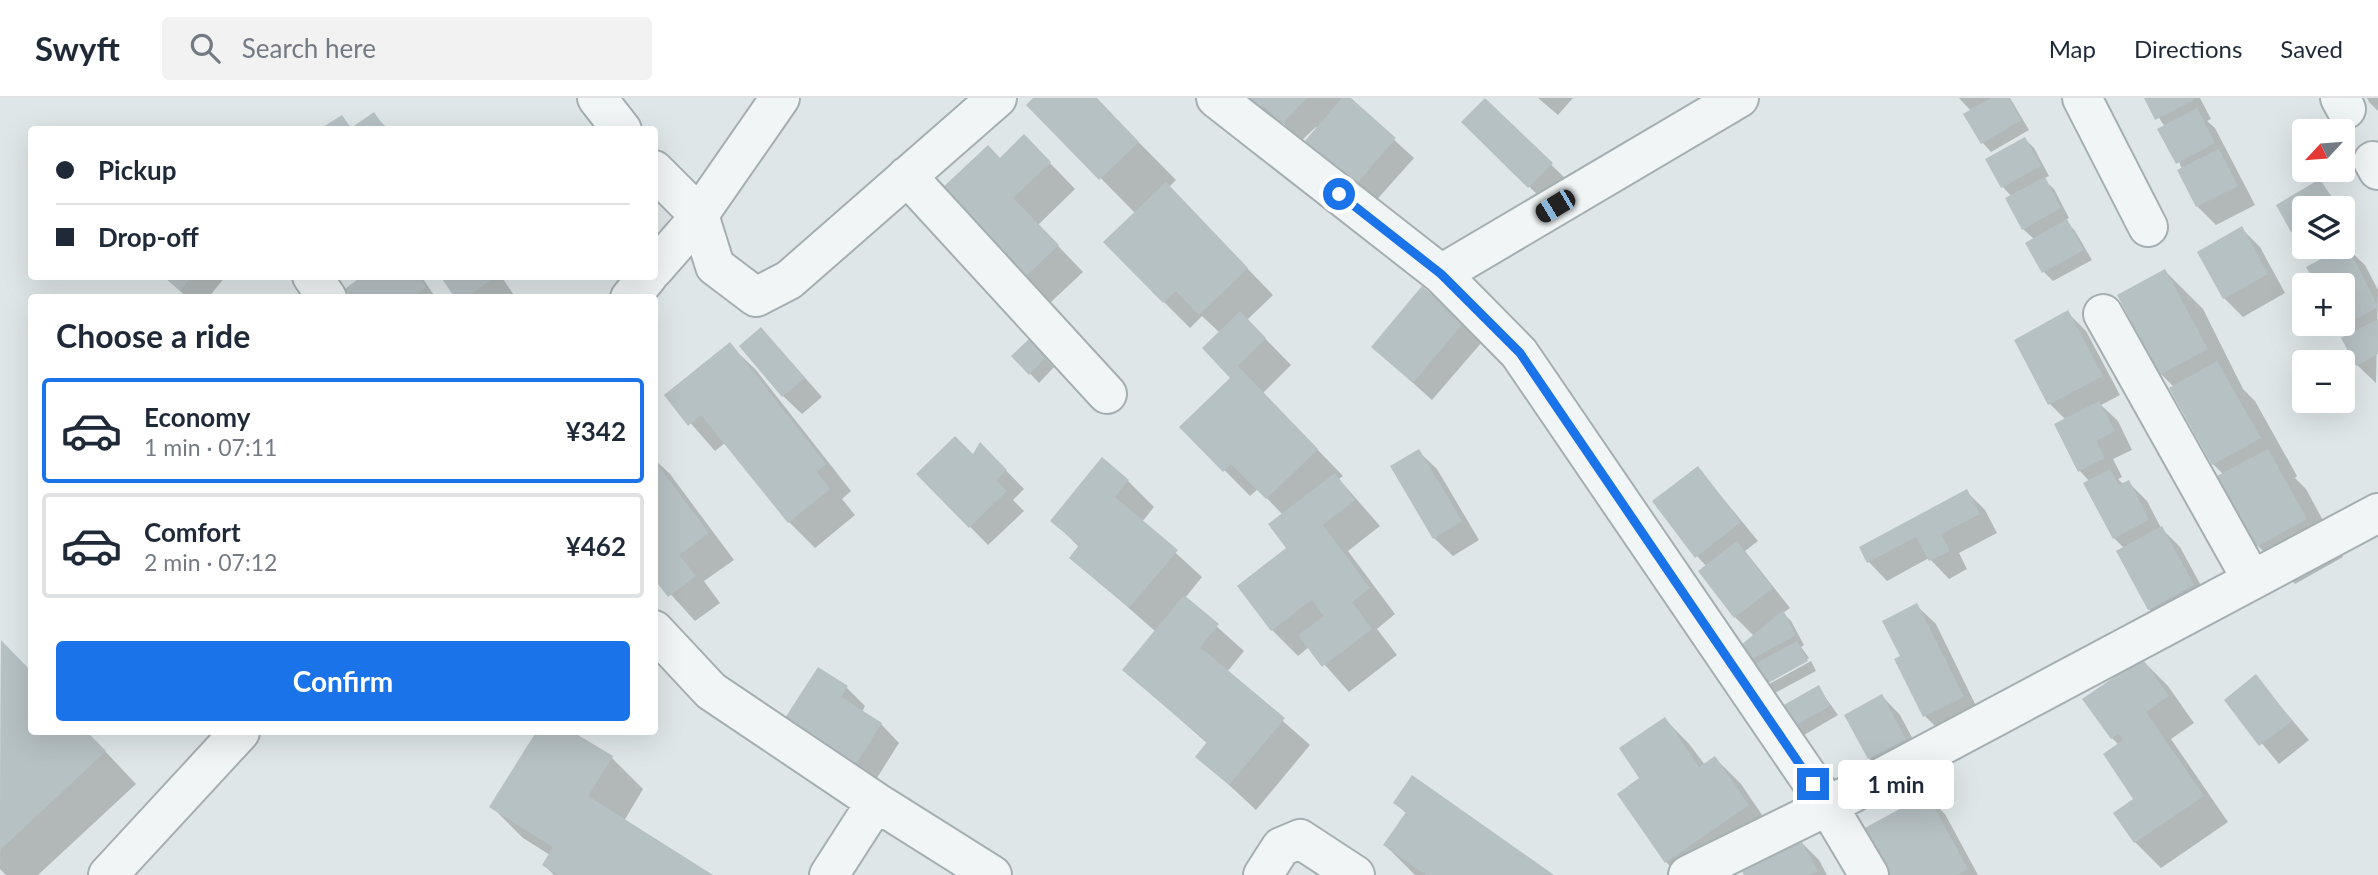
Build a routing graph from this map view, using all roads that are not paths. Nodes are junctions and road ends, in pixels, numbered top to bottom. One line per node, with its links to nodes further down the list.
1 (597, 98): 7 (street)
2 (780, 98): 10 (street)
3 (997, 98): 9 (street)
4 (1216, 98): 13 (street)
5 (1739, 98): 13 (street)
6 (2082, 98): 11 (street)
7 (619, 126)
8 (658, 174): 10 (street)
9 (907, 176): 10 (street); 17 (street)
10 (699, 215): 12 (street)
11 (2148, 227)
12 (658, 264)
13 (1441, 274): 23 (street)
14 (645, 280): 15 (street)
15 (633, 294)
16 (2103, 314): 19 (street)
17 (1107, 394)
18 (2378, 513): 19 (street)
19 (2252, 580): 23 (street)
20 (658, 634): 22 (street)
21 (237, 735): 24 (street)
22 (876, 802): 25 (street); 26 (street)
23 (1828, 806): 29 (street); 30 (street)
24 (108, 875)
25 (829, 875)
26 (992, 875)
27 (1263, 875): 28 (street)
28 (1355, 875)
29 (1688, 875)
30 (1869, 875)

